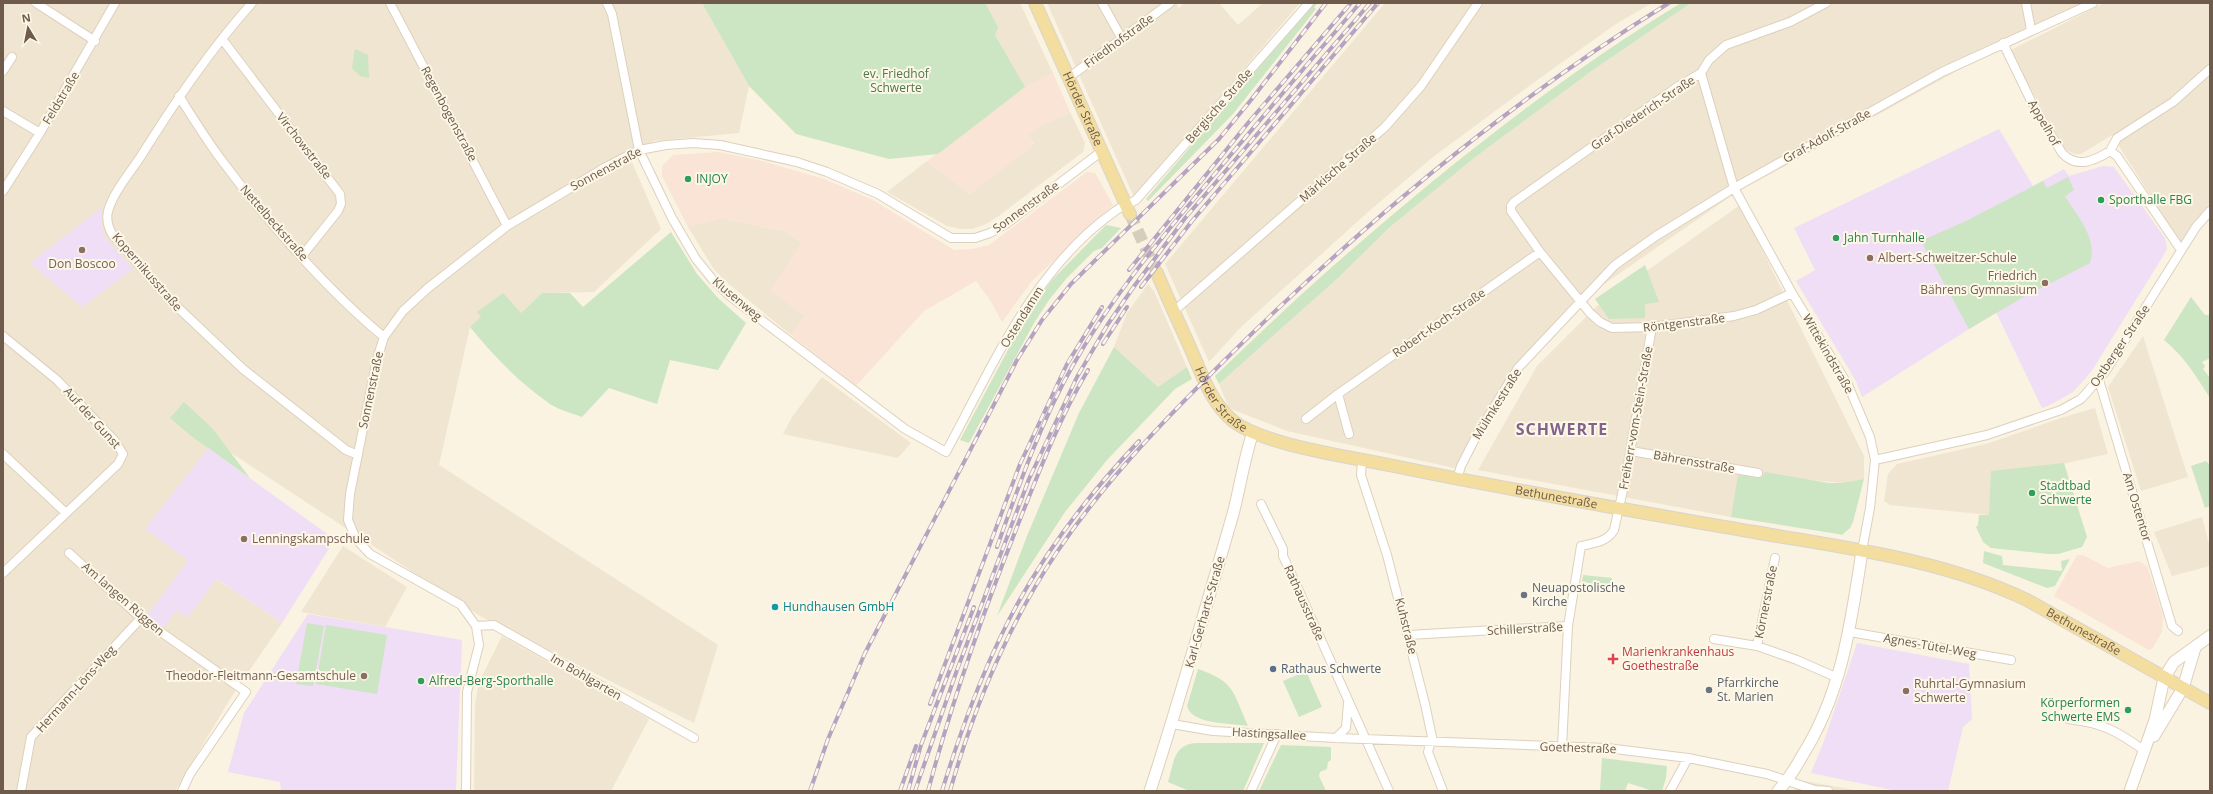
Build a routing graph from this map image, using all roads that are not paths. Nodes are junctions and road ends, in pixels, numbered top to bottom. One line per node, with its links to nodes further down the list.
1 (115, 3): 17 (street, Feldstraße)
2 (252, 3): 15 (street, Kopernikusstraße)
3 (390, 3): 35 (street, Regenbogenstraße)
4 (607, 3): 27 (street, Klusenweg)
5 (1036, 3): 23 (main road, Hörder Straße)
6 (1102, 3): 16 (street)
7 (1170, 3): 16 (street, Friedhofstraße)
8 (1309, 3): 33 (street, Bergische Straße)
9 (1478, 3): 42 (street, Märkische Straße)
10 (1826, 3): 22 (street, Graf-Diederich-Straße)
11 (2026, 3): 14 (street)
12 (2093, 3): 14 (street, Graf-Adolf-Straße)
13 (40, 4): 17 (street)
14 (2031, 30): 18 (street, Graf-Adolf-Straße)
15 (222, 39): 24 (street, Kopernikusstraße); 38 (street, Virchowstraße)
16 (1122, 39): 23 (street, Friedhofstraße)
17 (94, 41): 26 (street, Feldstraße)
18 (2003, 43): 29 (street, Appelhof); 31 (street, Graf-Adolf-Straße)
19 (12, 57): 21 (street)
20 (2210, 69): 29 (street, Appelhof)
21 (3, 71)
22 (1701, 73): 31 (street, Wittekindstraße); 37 (street, Graf-Diederich-Straße)
23 (1068, 78): 28 (main road, Hörder Straße)
24 (179, 96): 38 (street, Nettelbeckstraße); 54 (street, Kopernikusstraße)
25 (3, 111): 26 (street)
26 (40, 133): 30 (street, Feldstraße)
27 (639, 150): 28 (street, Sonnenstraße); 35 (street, Sonnenstraße); 52 (street, Klusenweg)
28 (1102, 151): 33 (main road, Hörder Straße)
29 (2110, 151): 36 (street)
30 (6, 181): 32 (street, Feldstraße)
31 (1734, 188): 40 (street, Wittekindstraße); 41 (street, Graf-Adolf-Straße)
32 (3, 191)
33 (1129, 210): 52 (street, Ostendamm)
34 (2210, 211): 36 (street, Ostberger Straße)
35 (507, 226): 45 (street, Sonnenstraße)
36 (2182, 250): 46 (street, Ostberger Straße)
37 (1540, 252): 41 (street, Röntgenstraße); 47 (street, Robert-Koch-Straße)
38 (302, 256): 45 (street, Nettelbeckstraße)
39 (1157, 273): 42 (main road, Hörder Straße)
40 (1792, 293): 43 (street, Röntgenstraße); 56 (street, Wittekindstraße)
41 (1582, 301): 43 (street, Röntgenstraße); 58 (street, Mülmkestraße)
42 (1174, 311): 49 (main road, Hörder Straße)
43 (1652, 327): 51 (street, Freiherr-vom-Stein-Straße)
44 (3, 336): 61 (street, Auf der Gunst)
45 (384, 337): 54 (street, Sonnenstraße)
46 (2098, 380): 56 (street, Ostberger Straße); 69 (street, Am Ostentor)
47 (1338, 394): 48 (street, Robert-Koch-Straße); 50 (street)
48 (1306, 419)
49 (1253, 432): 55 (main road, Bethunestraße); 83 (main road, Karl-Gerharts-Straße)
50 (1349, 434)
51 (1630, 451): 57 (street, Bährensstraße); 60 (street, Freiherr-vom-Stein-Straße)
52 (946, 452)
53 (3, 454): 61 (street)
54 (358, 455): 67 (street, Sonnenstraße)
55 (1362, 460): 58 (main road, Bethunestraße); 71 (street, Kuhstraße)
56 (1875, 460): 62 (street, Wittekindstraße)
57 (1758, 473)
58 (1457, 479): 60 (main road, Bethunestraße)
59 (1261, 504): 80 (street, Rathausstraße)
60 (1619, 508): 62 (main road, Bethunestraße); 68 (street, Freiherr-vom-Stein-Straße)
61 (66, 513): 65 (street, Auf der Gunst)
62 (1862, 551): 70 (main road, Wittekindstraße); 78 (main road, Bethunestraße)
63 (69, 553): 66 (street, Am langen Rüggen)
64 (1775, 558): 74 (street, Körnerstraße)
65 (3, 572)
66 (141, 618): 94 (street, Hermann-Löns-Weg); 95 (street, Am langen Rüggen)
67 (476, 626): 85 (street, Im Bohlgarten); 96 (street)
68 (1568, 626): 71 (street, Schillerstraße); 89 (street, Schillerstraße)
69 (2178, 631)
70 (1850, 632): 76 (street, Agnes-Tütel-Weg); 77 (main road, Wittekindstraße)
71 (1408, 635): 88 (street, Kuhstraße)
72 (2210, 636): 75 (main road)
73 (1714, 639): 74 (street, Körnerstraße)
74 (1757, 646): 77 (street, Körnerstraße)
75 (2195, 648): 78 (main road); 79 (main road)
76 (2011, 660)
77 (1838, 678): 92 (main road, Wittekindstraße)
78 (2164, 678): 79 (main road, Bethunestraße); 90 (main road)
79 (2183, 688): 81 (main road, Bethunestraße); 90 (main road)
80 (1348, 702): 86 (street, Rathausstraße); 87 (street, Rathausstraße)
81 (2210, 703)
82 (2068, 719): 90 (street)
83 (1172, 724): 84 (street, Hastingsallee); 97 (main road, Karl-Gerharts-Straße)
84 (1277, 734): 86 (street, Hastingsallee); 98 (street)
85 (694, 738)
86 (1336, 738): 87 (street, Hastingsallee)
87 (1366, 739): 88 (street, Goethestraße); 99 (street, Rathausstraße)
88 (1429, 742): 89 (street, Goethestraße); 100 (street, Kuhstraße)
89 (1562, 747): 91 (street, Goethestraße)
90 (2146, 751): 104 (main road)
91 (1688, 758): 92 (street, Goethestraße); 101 (street)
92 (1787, 782): 93 (street, Goethestraße); 102 (main road, Wittekindstraße)
93 (1815, 790): 103 (street, Goethestraße)
94 (21, 791)
95 (182, 791)
96 (466, 791)
97 (1150, 791)
98 (1251, 791)
99 (1389, 791)
100 (1443, 791)
101 (1670, 791)
102 (1778, 791)
103 (1828, 791)
104 (2130, 791)

